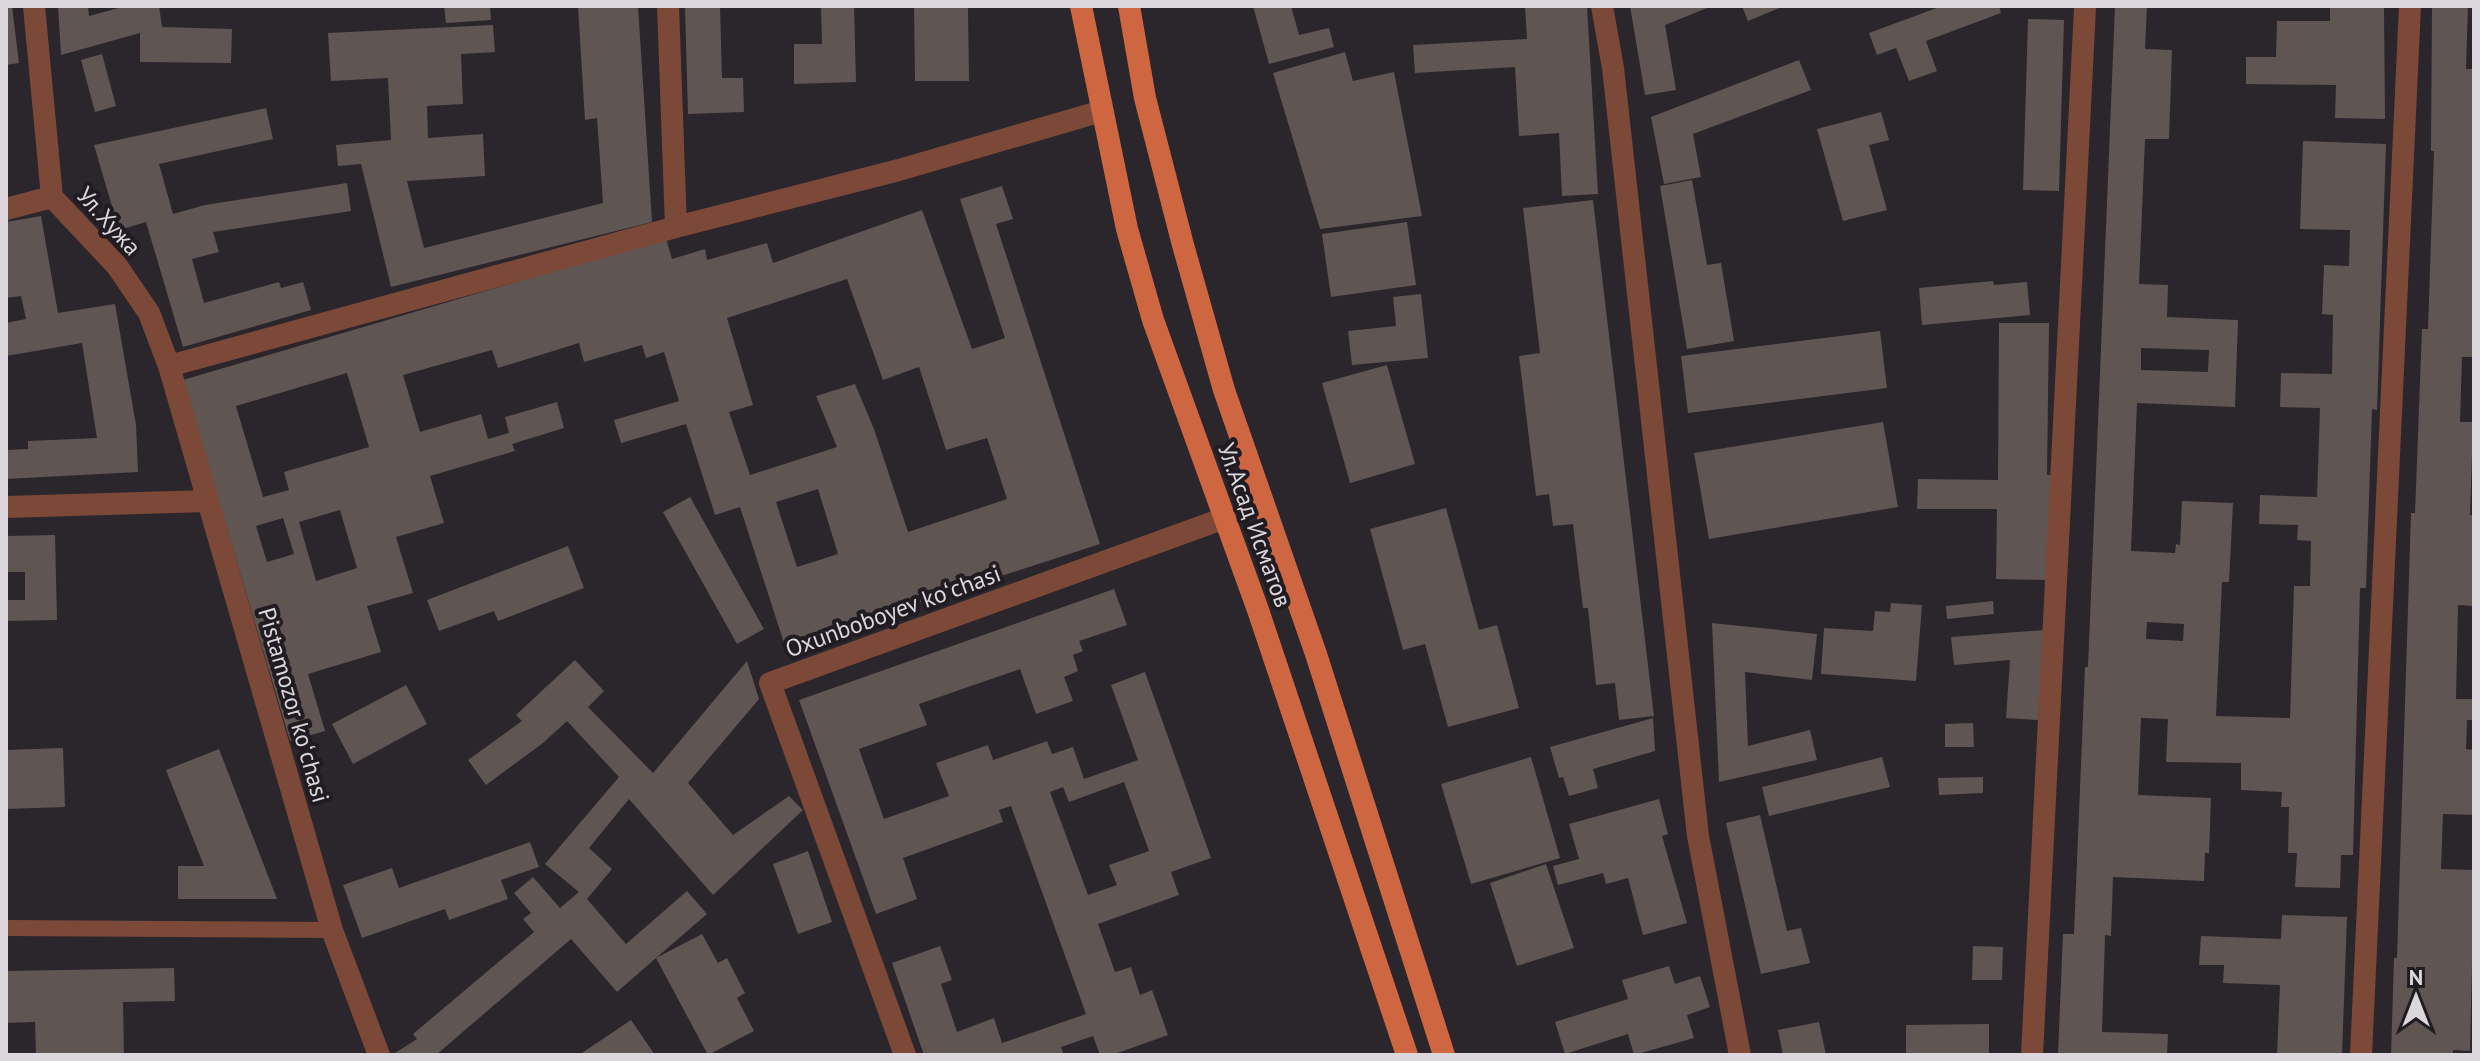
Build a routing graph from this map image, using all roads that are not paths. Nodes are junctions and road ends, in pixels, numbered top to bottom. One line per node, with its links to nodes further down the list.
1 (34, 6): 9 (street, Ул.Хужа)
2 (668, 6): 11 (street)
3 (1081, 6): 8 (main road, Ул.Асад Исматов)
4 (1129, 6): 21 (main road, Ул.Асад Исматов)
5 (1602, 6): 22 (street)
6 (2410, 6): 24 (street)
7 (2085, 8): 23 (street)
8 (1102, 111): 11 (street); 15 (main road, Ул.Асад Исматов)
9 (52, 197): 10 (street); 12 (street, Ул.Хужа)
10 (6, 209)
11 (676, 227): 12 (street)
12 (169, 366): 13 (street, Pistamozor koʻchasi)
13 (207, 501): 14 (street); 17 (street, Pistamozor koʻchasi)
14 (6, 507)
15 (1225, 518): 19 (street, Oxunboboyev koʻchasi); 20 (main road, Ул.Асад Исматов)
16 (6, 928): 17 (lane)
17 (332, 930): 18 (street, Pistamozor koʻchasi)
18 (379, 1055)
19 (905, 1055)
20 (1407, 1055)
21 (1444, 1055)
22 (1740, 1055)
23 (2032, 1055)
24 (2361, 1055)

